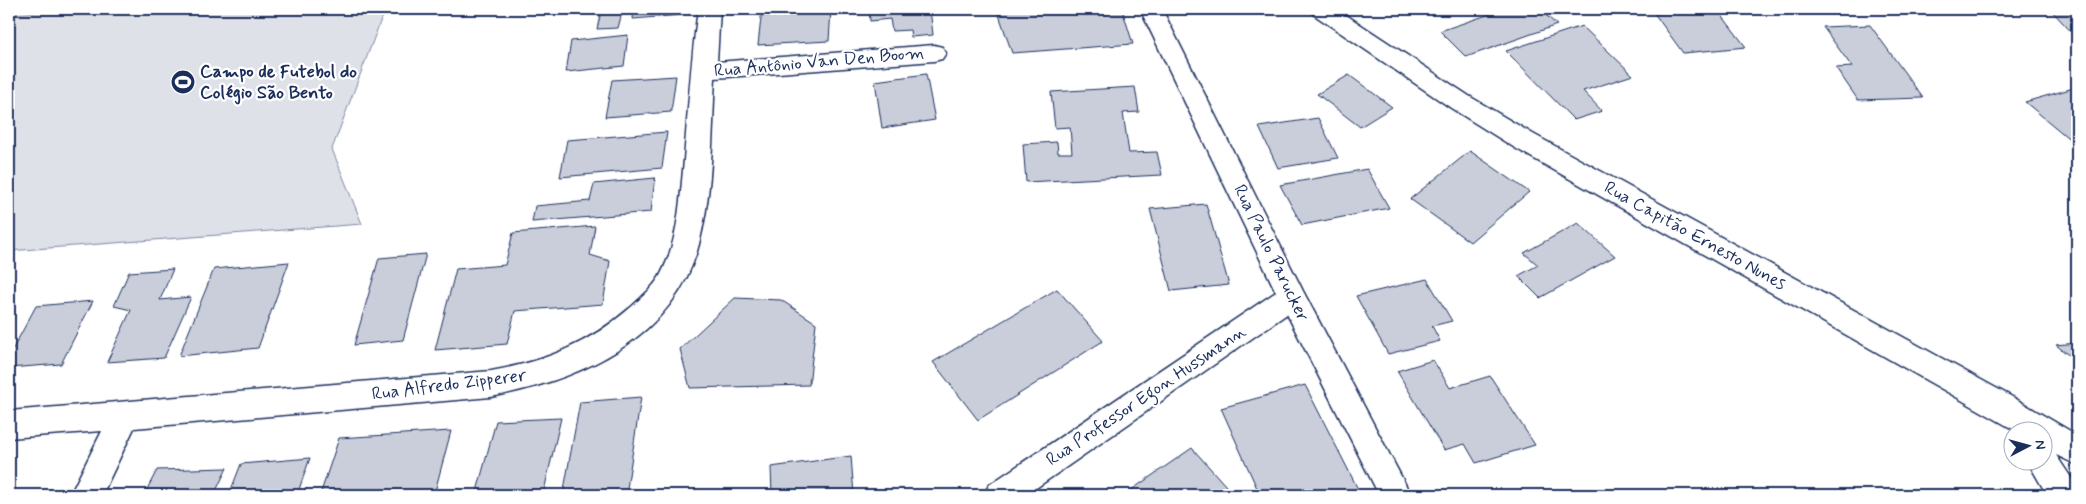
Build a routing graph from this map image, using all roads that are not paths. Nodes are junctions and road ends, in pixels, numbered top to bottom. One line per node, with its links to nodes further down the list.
1 (709, 9): 5 (street, Rua Alfredo Zipperer)
2 (1152, 9): 6 (street, Rua Paulo Parucker)
3 (1321, 9): 8 (street, Rua Capitão Ernesto Nunes)
4 (934, 53): 5 (street, Rua Antônio Van Den Boom)
5 (704, 71): 7 (street, Rua Alfredo Zipperer)
6 (1292, 296): 13 (street, Rua Professor Egon Hussmann); 14 (street, Rua Paulo Parucker)
7 (125, 415): 9 (street, Rua Alfredo Zipperer); 12 (street)
8 (2013, 420): 10 (street, Rua Capitão Ernesto Nunes)
9 (9, 425)
10 (2077, 451)
11 (2050, 472): 15 (street)
12 (86, 495)
13 (1000, 495)
14 (1395, 495)
15 (2065, 495)

